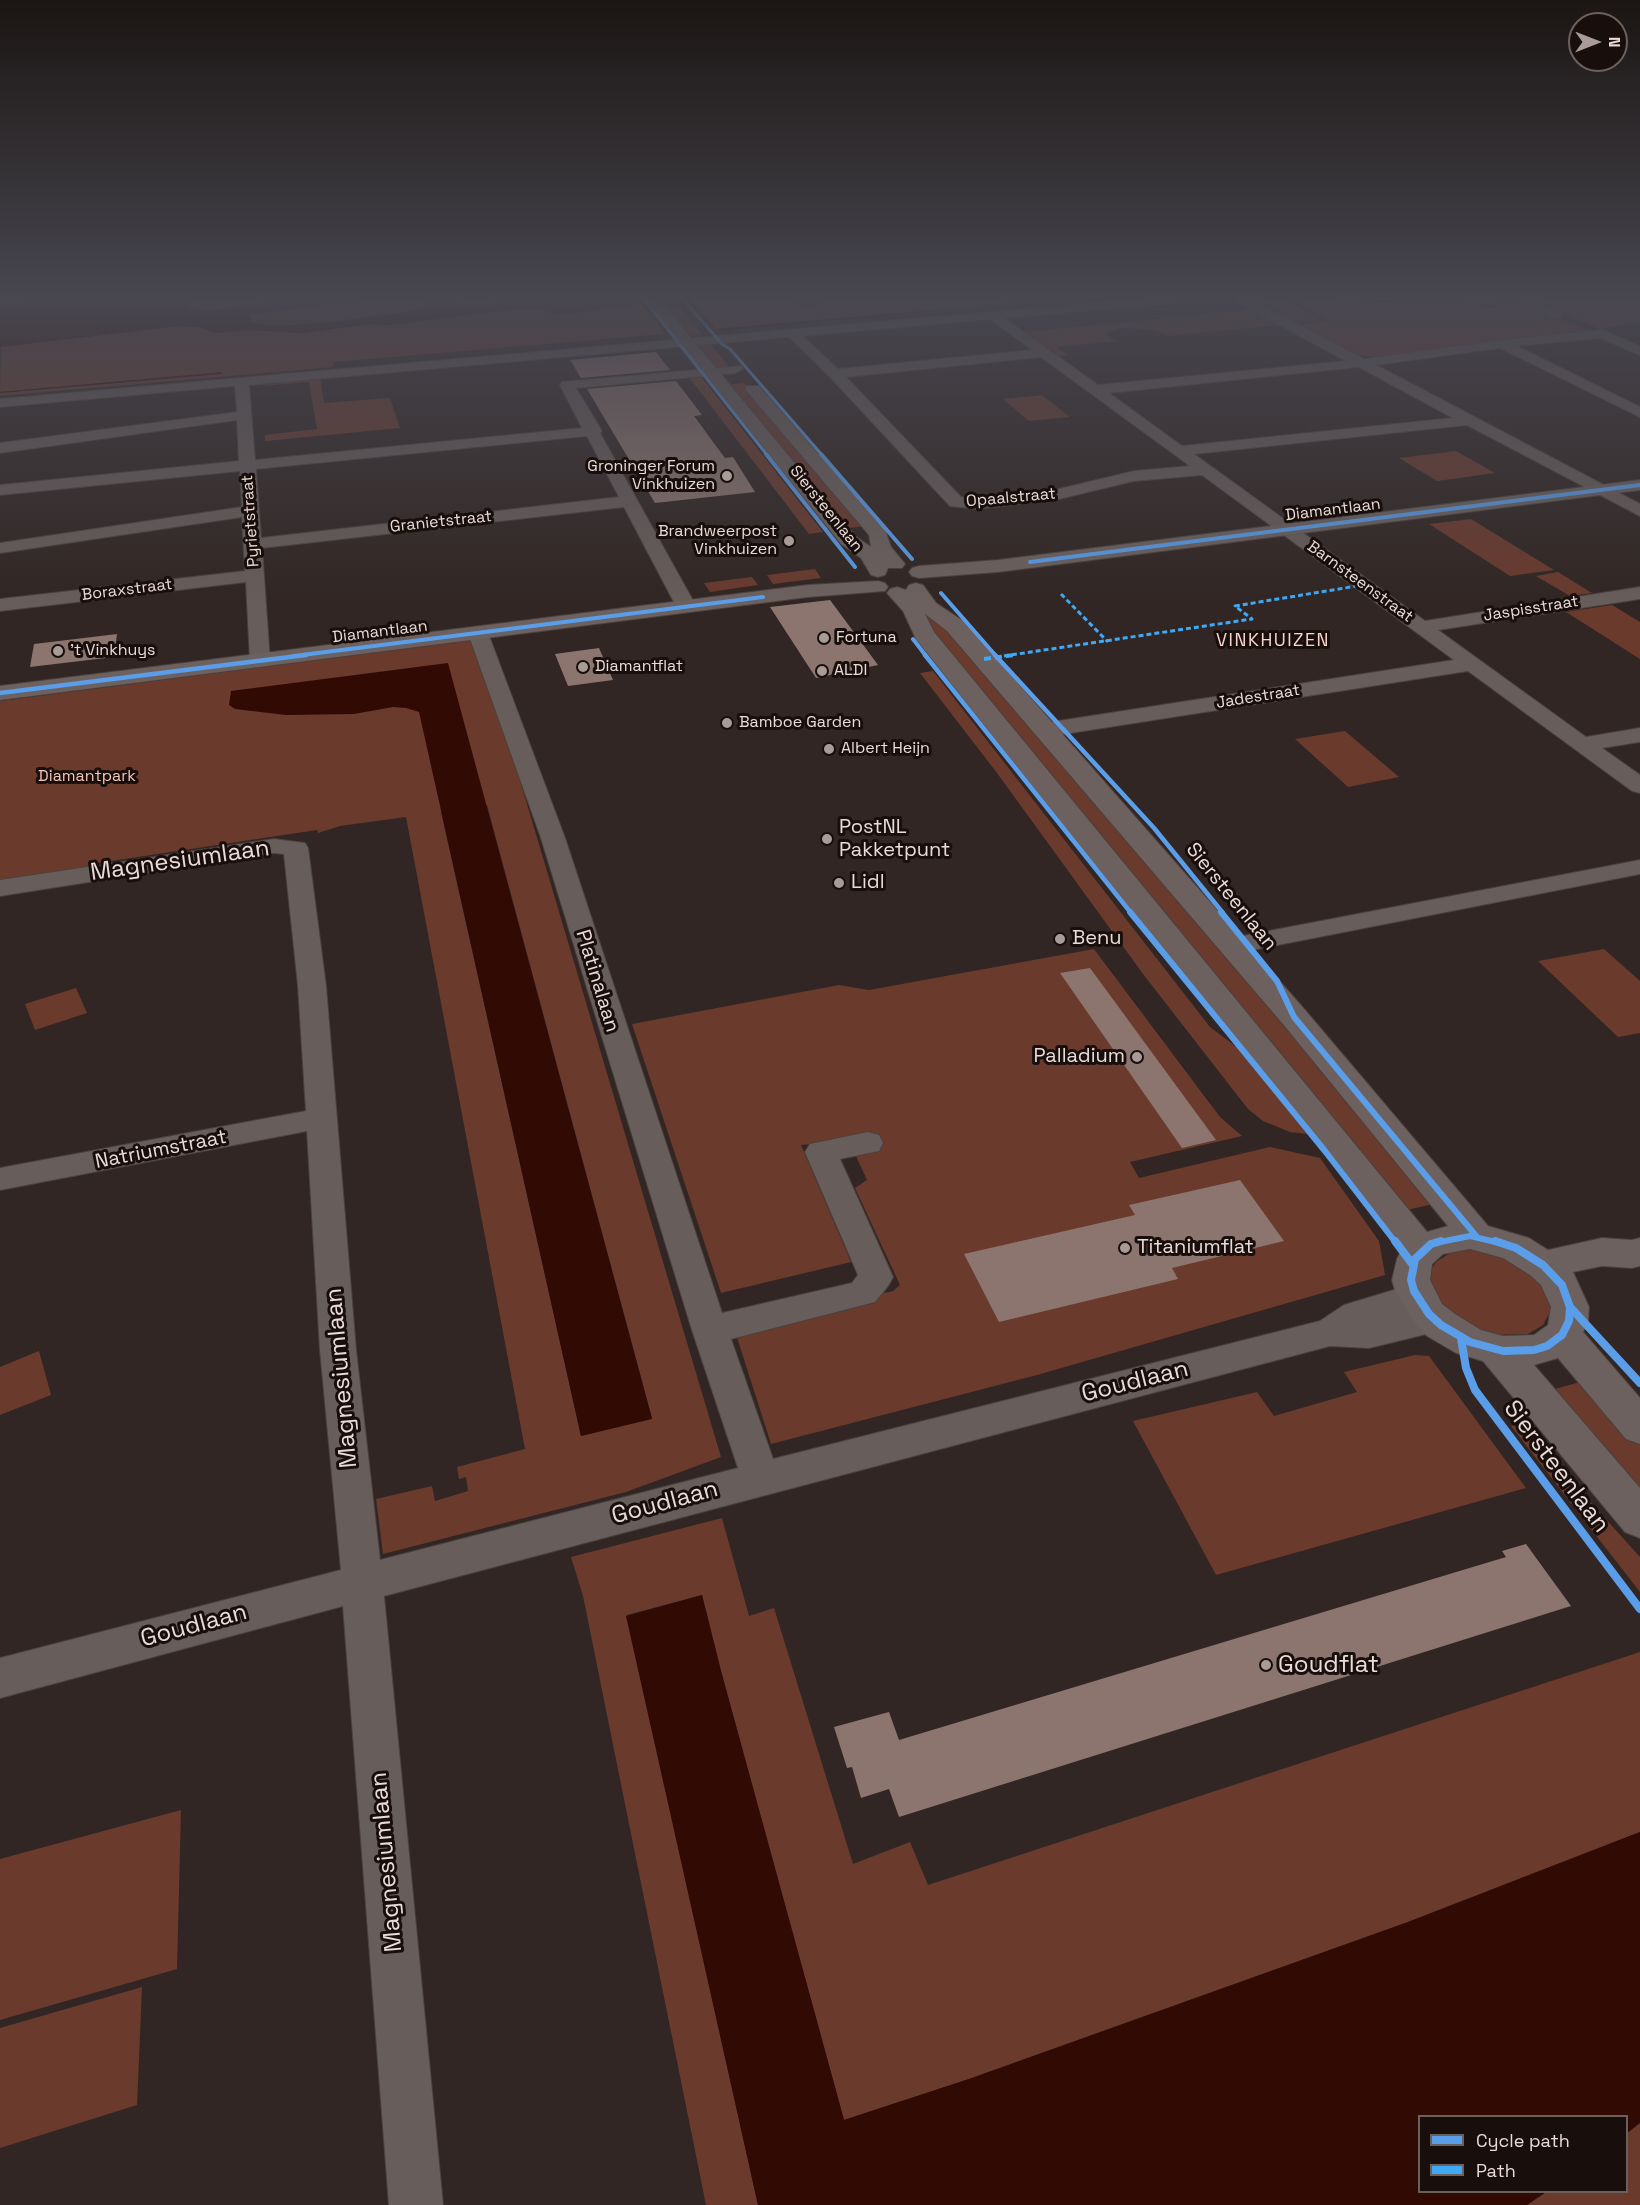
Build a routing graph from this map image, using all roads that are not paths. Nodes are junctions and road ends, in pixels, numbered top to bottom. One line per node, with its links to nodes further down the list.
1 (23, 401): 10 (street)
2 (243, 401): 12 (street, Pyrietstraat)
3 (576, 401): 14 (street)
4 (734, 401): 29 (main road, Siersteenlaan)
5 (763, 401): 29 (main road, Siersteenlaan)
6 (860, 401): 18 (street, Opaalstraat)
7 (1110, 401): 16 (street, Barnsteenstraat)
8 (1435, 401): 13 (street)
9 (1616, 401): 11 (street)
10 (0, 403)
11 (1640, 413)
12 (244, 415): 15 (street); 17 (street, Pyrietstraat)
13 (1472, 420): 16 (street); 21 (street)
14 (594, 431): 17 (street); 22 (street)
15 (0, 448)
16 (1180, 451): 18 (street, Barnsteenstraat)
17 (247, 465): 20 (street); 23 (street, Pyrietstraat)
18 (1205, 470): 25 (street, Barnsteenstraat)
19 (1640, 485): 21 (main road, Diamantlaan)
20 (0, 490)
21 (1601, 490): 24 (street); 25 (main road, Diamantlaan)
22 (630, 501): 26 (street, Granietstraat); 32 (street)
23 (250, 511): 26 (street, Pyrietstraat); 27 (street)
24 (1640, 511)
25 (1286, 530): 29 (main road, Diamantlaan); 33 (street, Barnsteenstraat)
26 (252, 544): 28 (street, Pyrietstraat)
27 (0, 548)
28 (255, 575): 31 (street, Boraxstraat); 35 (street, Pyrietstraat)
29 (898, 579): 32 (main road, Diamantlaan); 38 (main road, Siersteenlaan); 49 (main road, Siersteenlaan)
30 (1640, 593): 33 (street, Jaspisstraat)
31 (0, 605)
32 (686, 606): 34 (main road, Diamantlaan)
33 (1422, 627): 36 (street, Barnsteenstraat)
34 (478, 633): 35 (main road, Diamantlaan); 53 (street, Platinalaan)
35 (260, 661): 37 (main road, Diamantlaan)
36 (1471, 664): 38 (street, Jadestraat); 40 (street, Barnsteenstraat)
37 (0, 694)
38 (1045, 730): 44 (main road, Siersteenlaan)
39 (1640, 735): 40 (street)
40 (1582, 744): 41 (street, Barnsteenstraat)
41 (1640, 786)
42 (1640, 867): 44 (street)
43 (0, 888): 45 (street, Magnesiumlaan)
44 (1232, 946): 48 (main road, Siersteenlaan)
45 (321, 1118): 47 (street, Natriumstraat); 59 (street, Magnesiumlaan)
46 (867, 1143): 53 (street)
47 (0, 1179)
48 (1477, 1237): 49 (main road); 51 (main road)
49 (1422, 1251): 52 (main road)
50 (1636, 1253): 51 (main road)
51 (1553, 1275): 54 (main road)
52 (1426, 1308): 55 (main road); 57 (street, Goudlaan)
53 (710, 1330): 57 (street, Platinalaan)
54 (1562, 1335): 55 (main road); 56 (main road)
55 (1497, 1350): 58 (main road, Siersteenlaan)
56 (1640, 1427)
57 (761, 1478): 59 (street, Goudlaan)
58 (1640, 1519)
59 (363, 1582): 60 (street, Goudlaan); 61 (street, Magnesiumlaan)
60 (0, 1678)
61 (416, 2205)

